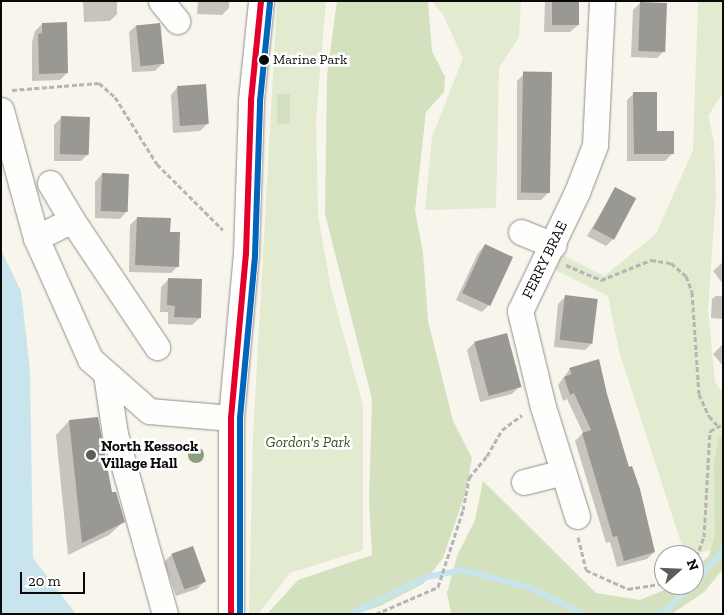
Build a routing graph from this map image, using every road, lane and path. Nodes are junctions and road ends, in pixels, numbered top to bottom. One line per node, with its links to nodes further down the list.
1 (161, 1): 4 (street)
2 (260, 1): 12 (street)
3 (602, 1): 11 (street, FERRY BRAE)
4 (177, 21)
5 (1, 91): 12 (path)
6 (1, 110): 10 (street)
7 (50, 183): 8 (street)
8 (72, 220): 10 (street); 13 (street)
9 (521, 232): 11 (street)
10 (36, 238): 14 (street)
11 (551, 249): 15 (street, FERRY BRAE); 18 (path)
12 (246, 254): 16 (street)
13 (157, 347)
14 (106, 374): 16 (street); 24 (street)
15 (543, 407): 19 (street, FERRY BRAE); 26 (path)
16 (231, 418): 25 (street)
17 (723, 424): 18 (path)
18 (717, 425): 22 (path)
19 (563, 472): 20 (street); 21 (street, FERRY BRAE)
20 (524, 482)
21 (577, 516): 23 (path)
22 (701, 545)
23 (654, 585)
24 (165, 614)
25 (231, 614)
26 (376, 614)

